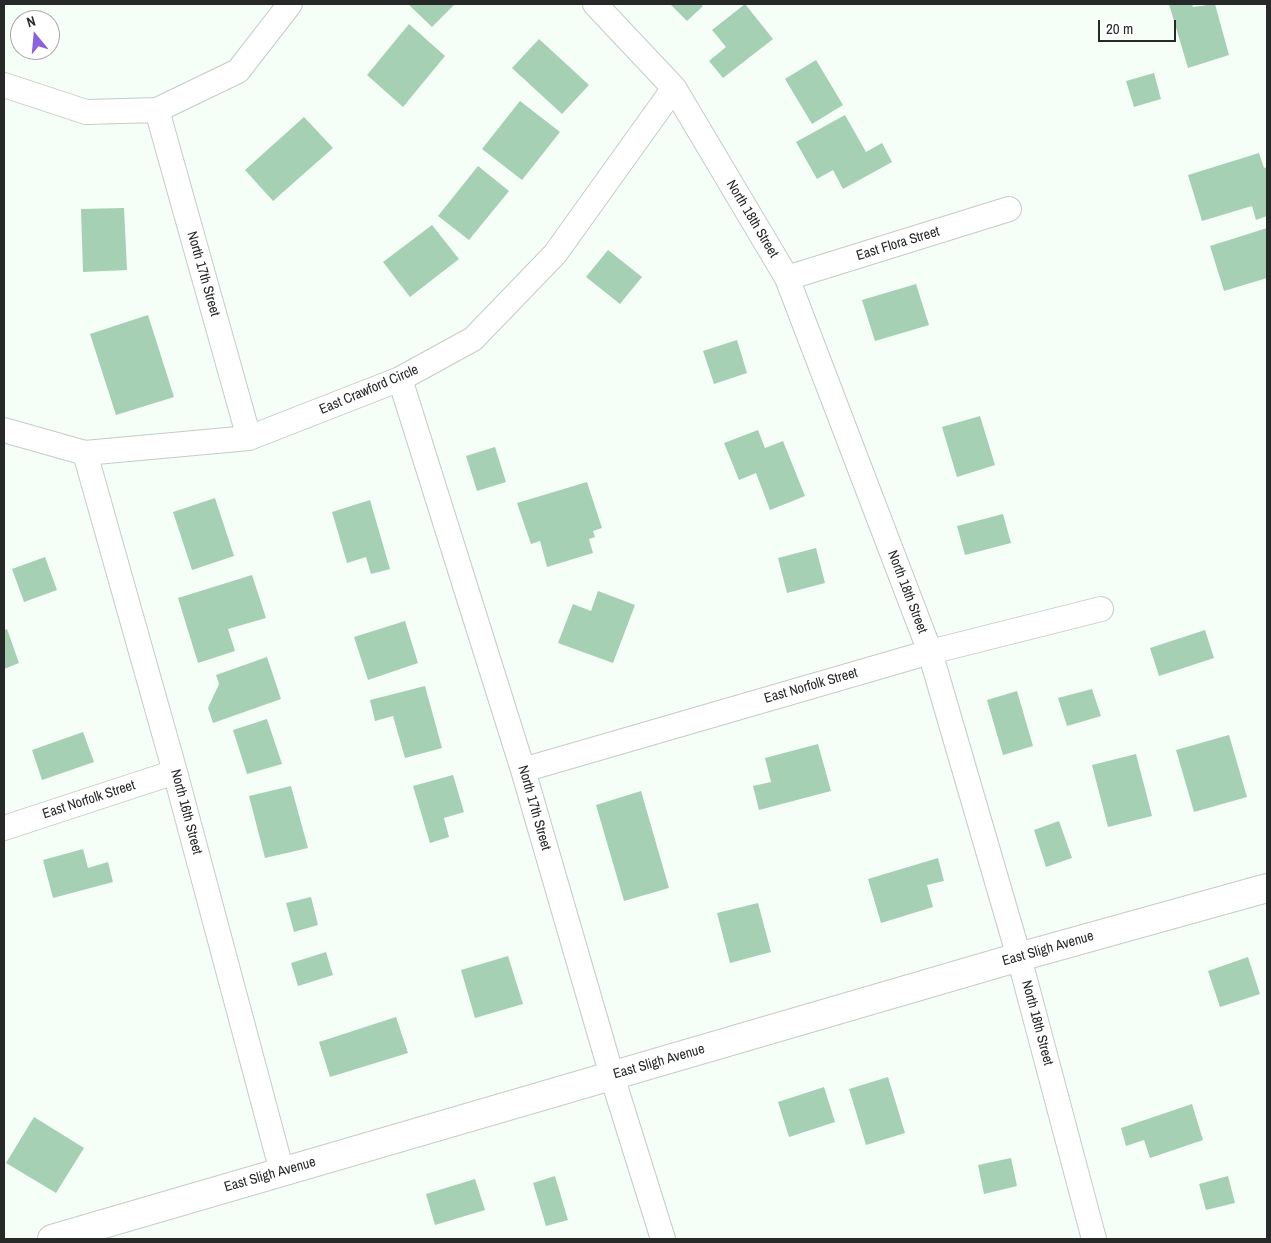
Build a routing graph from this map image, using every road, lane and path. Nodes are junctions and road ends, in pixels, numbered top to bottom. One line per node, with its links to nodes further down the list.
1 (290, 4): 5 (street)
2 (595, 4): 4 (street, North 18th Street)
3 (4, 86): 5 (street)
4 (674, 88): 7 (street, North 18th Street); 8 (street, East Crawford Circle)
5 (157, 110): 10 (street, North 17th Street)
6 (1009, 209): 7 (street, East Flora Street)
7 (787, 278): 13 (street, North 18th Street)
8 (400, 379): 10 (street, East Crawford Circle); 14 (street, North 17th Street)
9 (4, 430): 11 (street, East Crawford Circle)
10 (249, 438): 11 (street, East Crawford Circle)
11 (85, 453): 15 (street, North 16th Street)
12 (1101, 609): 13 (street, East Norfolk Street)
13 (930, 652): 14 (street, East Norfolk Street); 18 (street, North 18th Street)
14 (523, 770): 19 (street, North 17th Street)
15 (175, 772): 16 (street, East Norfolk Street); 20 (street, North 16th Street)
16 (4, 828)
17 (1267, 888): 18 (street, East Sligh Avenue)
18 (1019, 957): 19 (street, East Sligh Avenue); 23 (street, North 18th Street)
19 (612, 1076): 20 (street, East Sligh Avenue); 22 (street, North 17th Street)
20 (282, 1172): 21 (street, East Sligh Avenue)
21 (52, 1239)
22 (663, 1239)
23 (1094, 1239)

